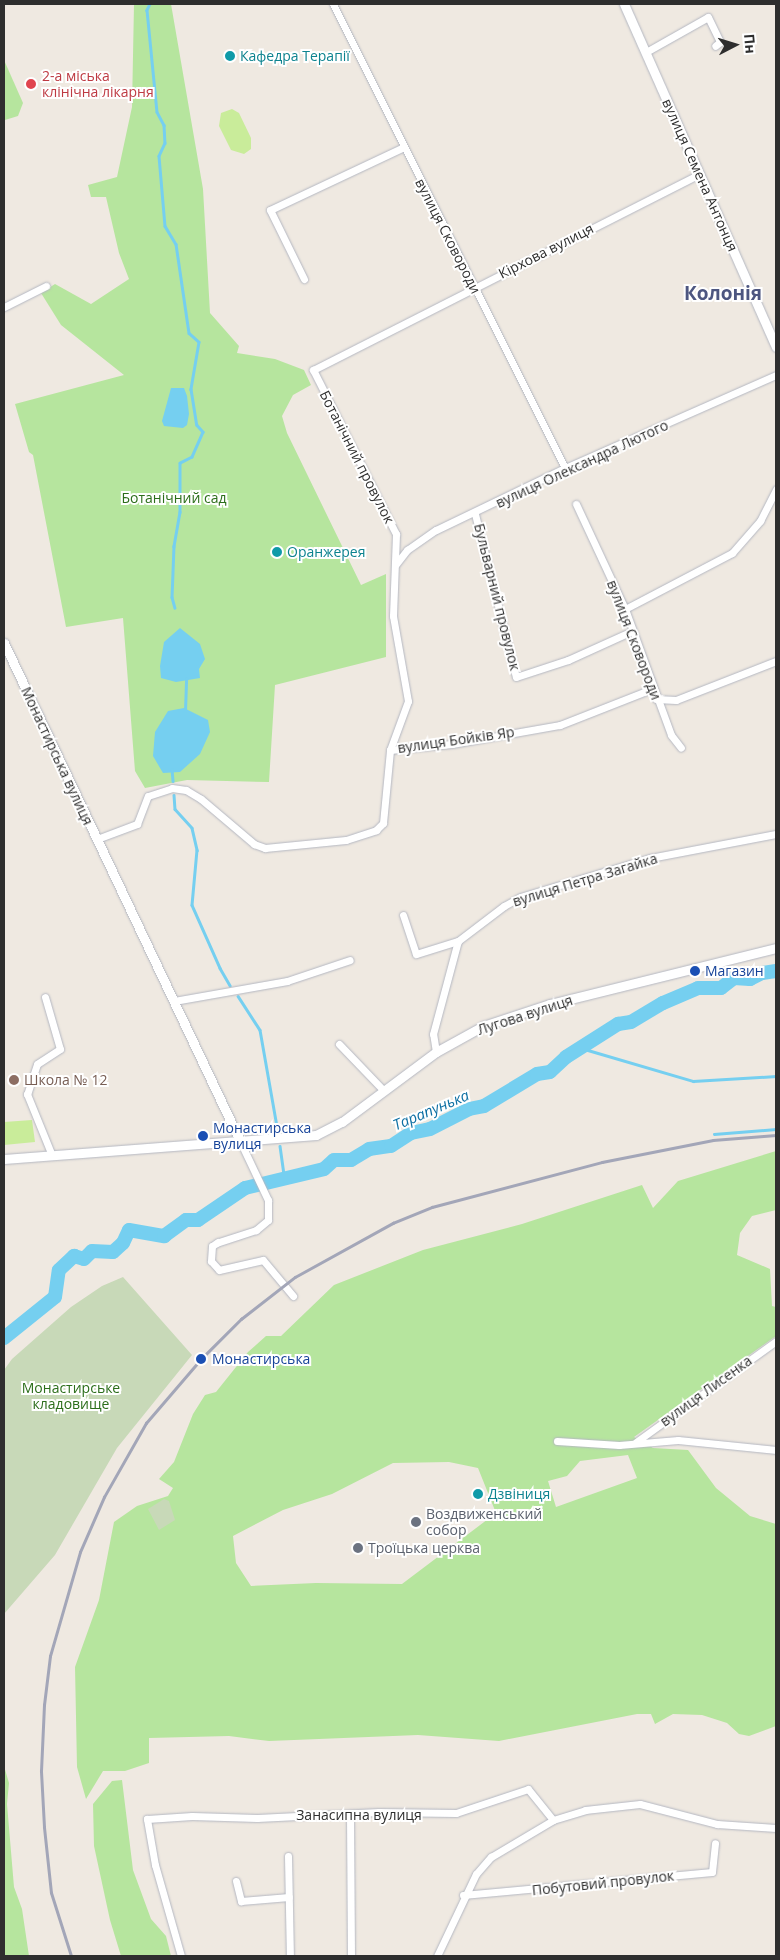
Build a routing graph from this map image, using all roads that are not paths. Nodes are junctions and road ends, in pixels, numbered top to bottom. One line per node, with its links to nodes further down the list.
1 (332, 4): 5 (street, вулиця Сковороди)
2 (624, 4): 4 (street, вулиця Семена Антонця)
3 (715, 46): 4 (street)
4 (646, 52): 6 (street, вулиця Семена Антонця)
5 (404, 147): 7 (street); 9 (street, вулиця Сковороди)
6 (699, 174): 9 (street, Кірхова вулиця); 11 (street, вулиця Семена Антонця)
7 (304, 279)
8 (46, 286): 10 (street)
9 (474, 288): 12 (street, Кірхова вулиця); 14 (street, вулиця Сковороди)
10 (4, 307)
11 (776, 347)
12 (313, 370): 18 (street, Ботанічний провулок)
13 (776, 375): 14 (street, вулиця Олександра Лютого)
14 (565, 468): 17 (street, вулиця Олександра Лютого)
15 (776, 489): 19 (street)
16 (576, 504): 19 (street, вулиця Сковороди)
17 (475, 514): 18 (street, вулиця Олександра Лютого); 20 (street, Бульварний провулок)
18 (396, 564): 26 (street, Ботанічний провулок)
19 (625, 610): 20 (street, вулиця Сковороди)
20 (632, 630): 23 (street, вулиця Сковороди)
21 (4, 643): 28 (street, Монастирська вулиця)
22 (776, 661): 24 (street)
23 (652, 689): 24 (street, вулиця Сковороди); 26 (street, вулиця Бойків Яр)
24 (656, 699): 25 (street, вулиця Сковороди)
25 (681, 748)
26 (390, 750): 28 (street, вулиця Бойків Яр)
27 (776, 834): 30 (street, вулиця Петра Загайка)
28 (97, 839): 34 (street, Монастирська вулиця)
29 (403, 914): 30 (street, вулиця Петра Загайка)
30 (458, 941): 36 (street)
31 (776, 948): 36 (street, Лугова вулиця)
32 (350, 960): 34 (street)
33 (45, 998): 39 (street)
34 (174, 1001): 38 (street, Монастирська вулиця)
35 (339, 1044): 37 (street)
36 (436, 1052): 37 (street, Лугова вулиця)
37 (384, 1091): 38 (street, Лугова вулиця)
38 (239, 1139): 39 (street, Лугова вулиця); 41 (street)
39 (51, 1153): 40 (street, Лугова вулиця)
40 (4, 1159)
41 (293, 1296)
42 (776, 1341): 44 (street, вулиця Лисенка)
43 (557, 1441): 44 (street)
44 (636, 1442): 45 (street)
45 (776, 1450)
46 (350, 1814): 47 (street, Занасипна вулиця); 54 (street, Занасипна вулиця); 56 (street)
47 (553, 1820): 48 (street); 52 (street)
48 (776, 1828)
49 (715, 1842): 52 (street, Побутовий провулок)
50 (288, 1856): 53 (street)
51 (236, 1881): 53 (street)
52 (463, 1895): 57 (street)
53 (289, 1897): 55 (street)
54 (181, 1956)
55 (290, 1956)
56 (351, 1956)
57 (437, 1956)

